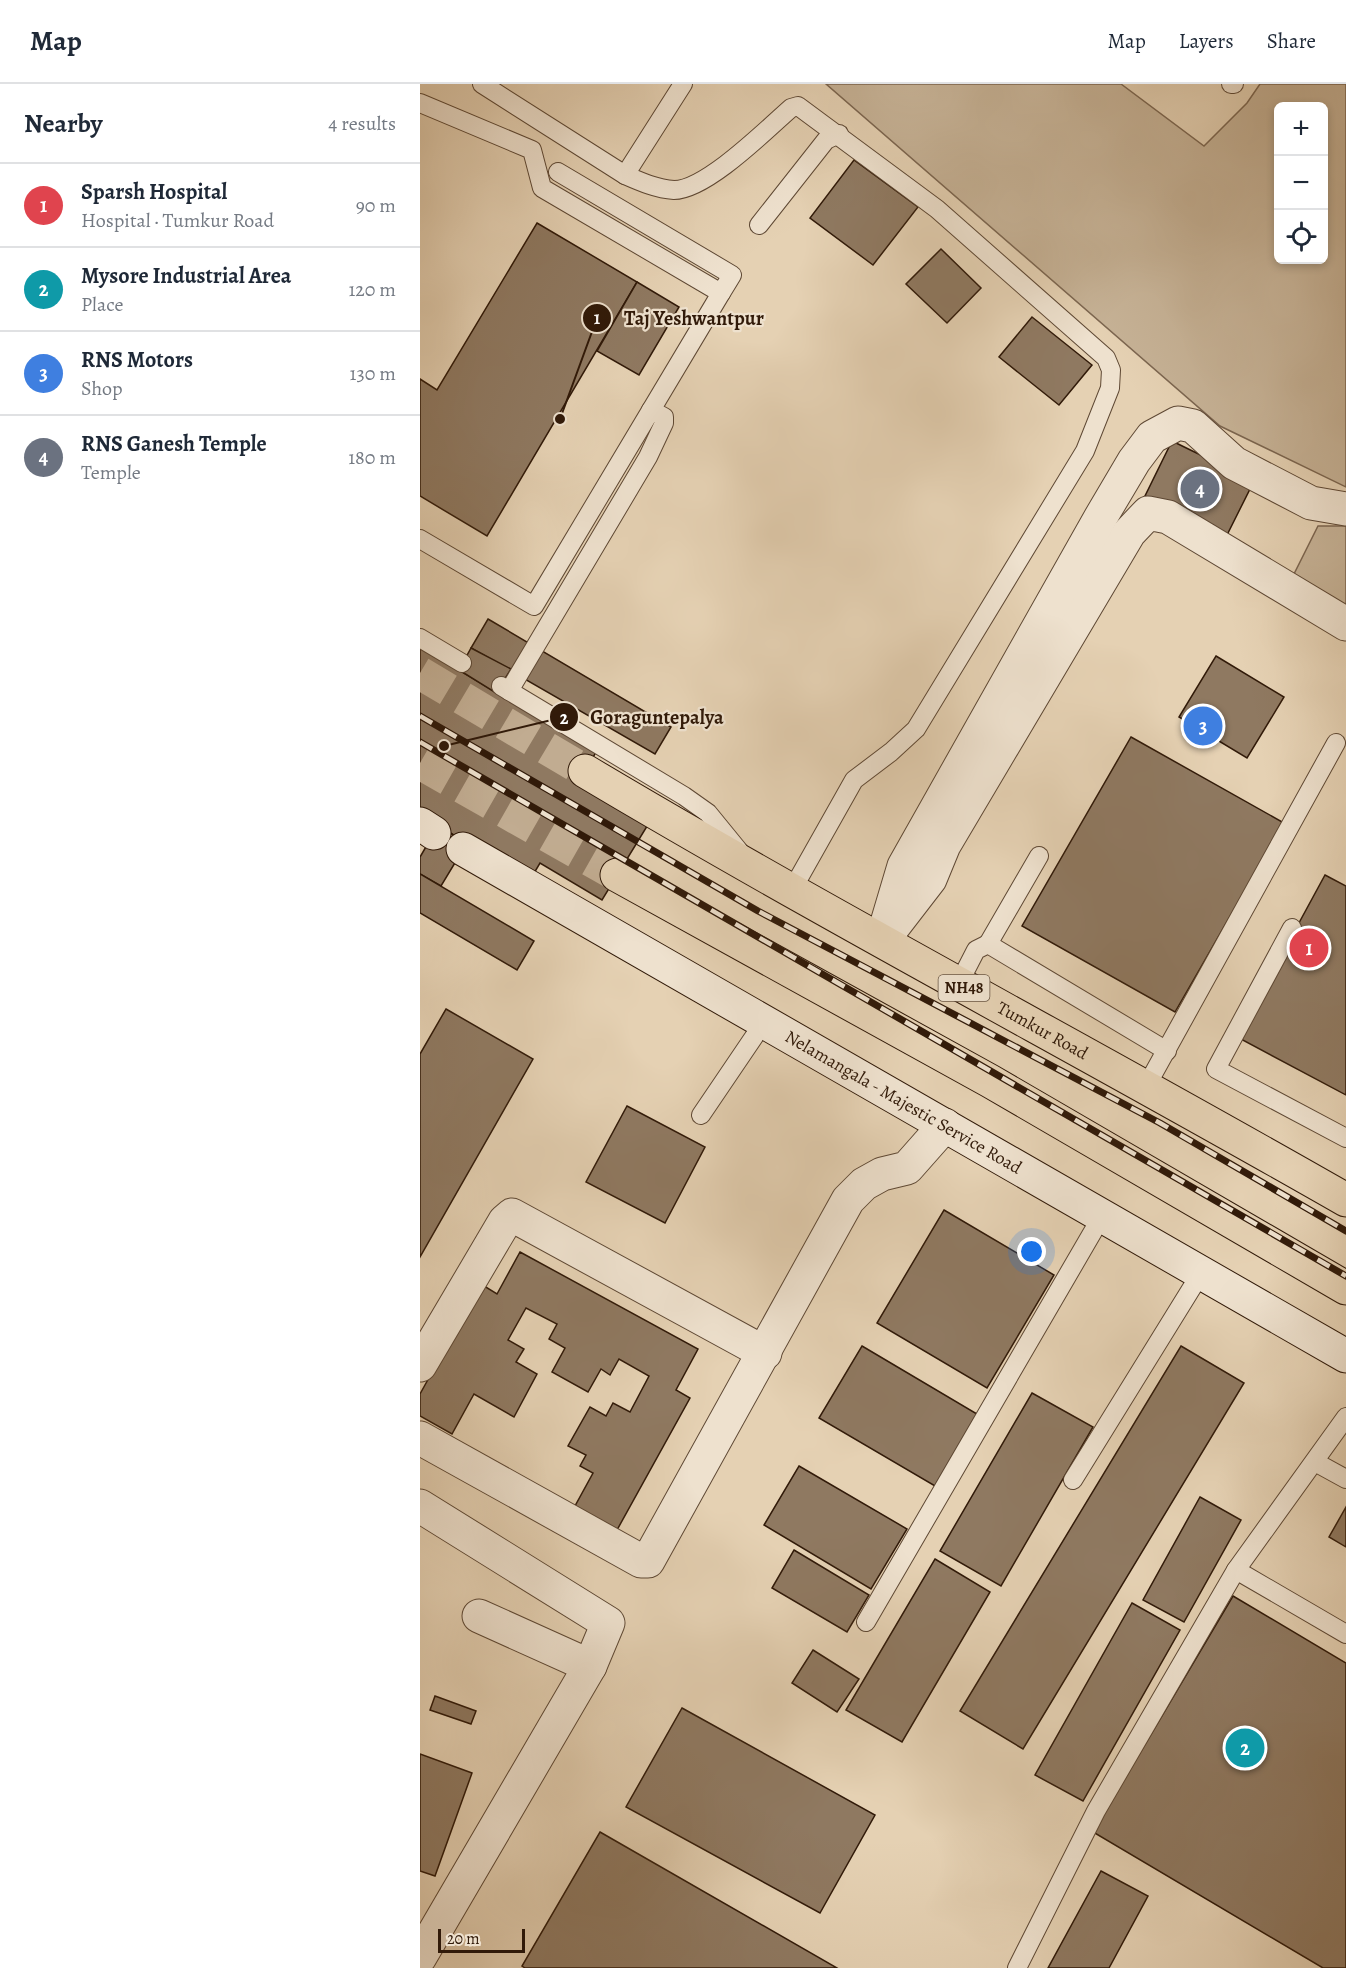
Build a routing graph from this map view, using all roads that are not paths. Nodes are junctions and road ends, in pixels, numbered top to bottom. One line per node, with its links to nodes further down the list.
1 (482, 84): 6 (lane)
2 (683, 84): 6 (lane)
3 (420, 103): 8 (lane)
4 (839, 134): 6 (lane); 7 (lane); 23 (lane)
5 (558, 172): 8 (lane)
6 (625, 175)
7 (759, 225)
8 (721, 293): 9 (lane)
9 (651, 410): 13 (lane); 21 (lane)
10 (1346, 509): 11 (street)
11 (1102, 515): 12 (street); 25 (street)
12 (1129, 533): 14 (street); 25 (street)
13 (420, 538)
14 (1346, 624)
15 (420, 638): 16 (lane)
16 (462, 663)
17 (1336, 743): 29 (lane)
18 (585, 771): 21 (highway, Tumkur Road / NH48)
19 (463, 849): 28 (street, Nelamangala - Majestic Service Road)
20 (1039, 856): 26 (lane)
21 (753, 868): 23 (highway, Tumkur Road / NH48)
22 (617, 875): 37 (highway)
23 (792, 890): 25 (highway, Tumkur Road / NH48)
24 (1292, 928): 33 (lane)
25 (882, 940): 27 (highway, Tumkur Road / NH48)
26 (988, 944): 27 (lane); 29 (lane)
27 (958, 985): 30 (highway, Tumkur Road / NH48)
28 (764, 1022): 31 (lane); 32 (street, Nelamangala - Majestic Service Road)
29 (1167, 1051): 30 (lane)
30 (1147, 1085): 34 (highway, Tumkur Road / NH48)
31 (701, 1115)
32 (945, 1125): 35 (street, Nelamangala - Majestic Service Road); 38 (street)
33 (1346, 1138)
34 (1346, 1200)
35 (1102, 1216): 36 (street, Nelamangala - Majestic Service Road); 49 (lane)
36 (1201, 1273): 39 (street, Nelamangala - Majestic Service Road); 45 (lane)
37 (1346, 1288)
38 (765, 1353): 40 (street); 42 (street)
39 (1346, 1356)
40 (420, 1365)
41 (1346, 1417): 43 (lane)
42 (420, 1438)
43 (1315, 1462): 44 (lane); 47 (lane)
44 (1346, 1479)
45 (1073, 1480)
46 (420, 1506): 51 (street)
47 (1236, 1570): 50 (lane); 53 (lane)
48 (479, 1616): 51 (street)
49 (866, 1622)
50 (1346, 1634)
51 (590, 1666): 52 (street)
52 (420, 1957)
53 (1017, 1968)

